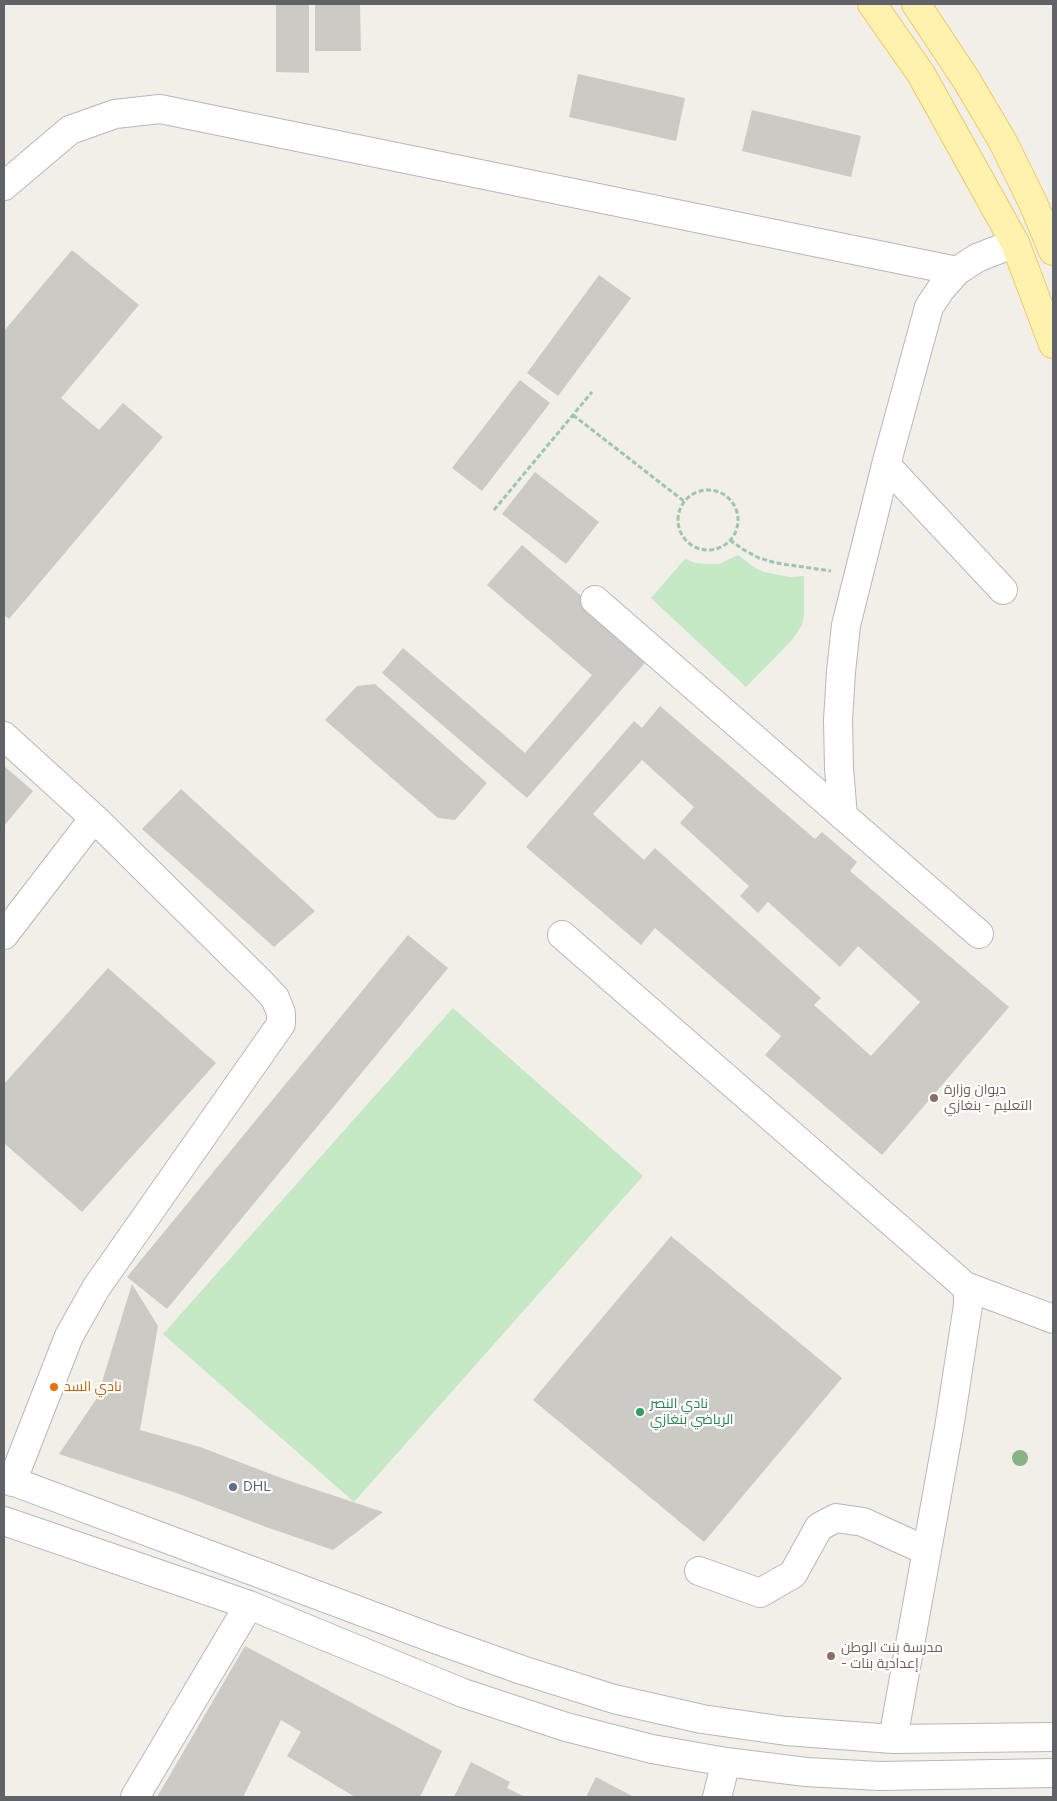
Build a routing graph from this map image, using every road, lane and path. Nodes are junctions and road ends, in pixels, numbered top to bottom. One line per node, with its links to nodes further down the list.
1 (872, 4): 4 (main road)
2 (916, 4): 5 (main road)
3 (4, 186): 6 (street)
4 (1015, 243): 6 (street); 7 (main road)
5 (1053, 251)
6 (957, 270): 10 (street)
7 (1053, 344)
8 (592, 392): 9 (path)
9 (573, 415): 11 (path); 12 (path)
10 (886, 465): 14 (street); 15 (street)
11 (685, 502): 13 (path); 13 (path)
12 (494, 510)
13 (730, 540): 14 (path)
14 (858, 575): 18 (street)
15 (1003, 590)
16 (595, 600): 18 (street)
17 (4, 736): 19 (street)
18 (843, 816): 20 (street)
19 (94, 818): 21 (street); 25 (street)
20 (979, 934)
21 (4, 935)
22 (562, 936): 23 (street)
23 (965, 1286): 24 (street); 27 (street)
24 (1053, 1319)
25 (8, 1480): 31 (street)
26 (4, 1521): 29 (street)
27 (927, 1551): 28 (street); 31 (street)
28 (699, 1571)
29 (249, 1605): 32 (street); 34 (street)
30 (1053, 1738): 31 (street)
31 (893, 1739)
32 (726, 1762): 33 (street); 35 (street)
33 (1053, 1773)
34 (135, 1797)
35 (717, 1797)

